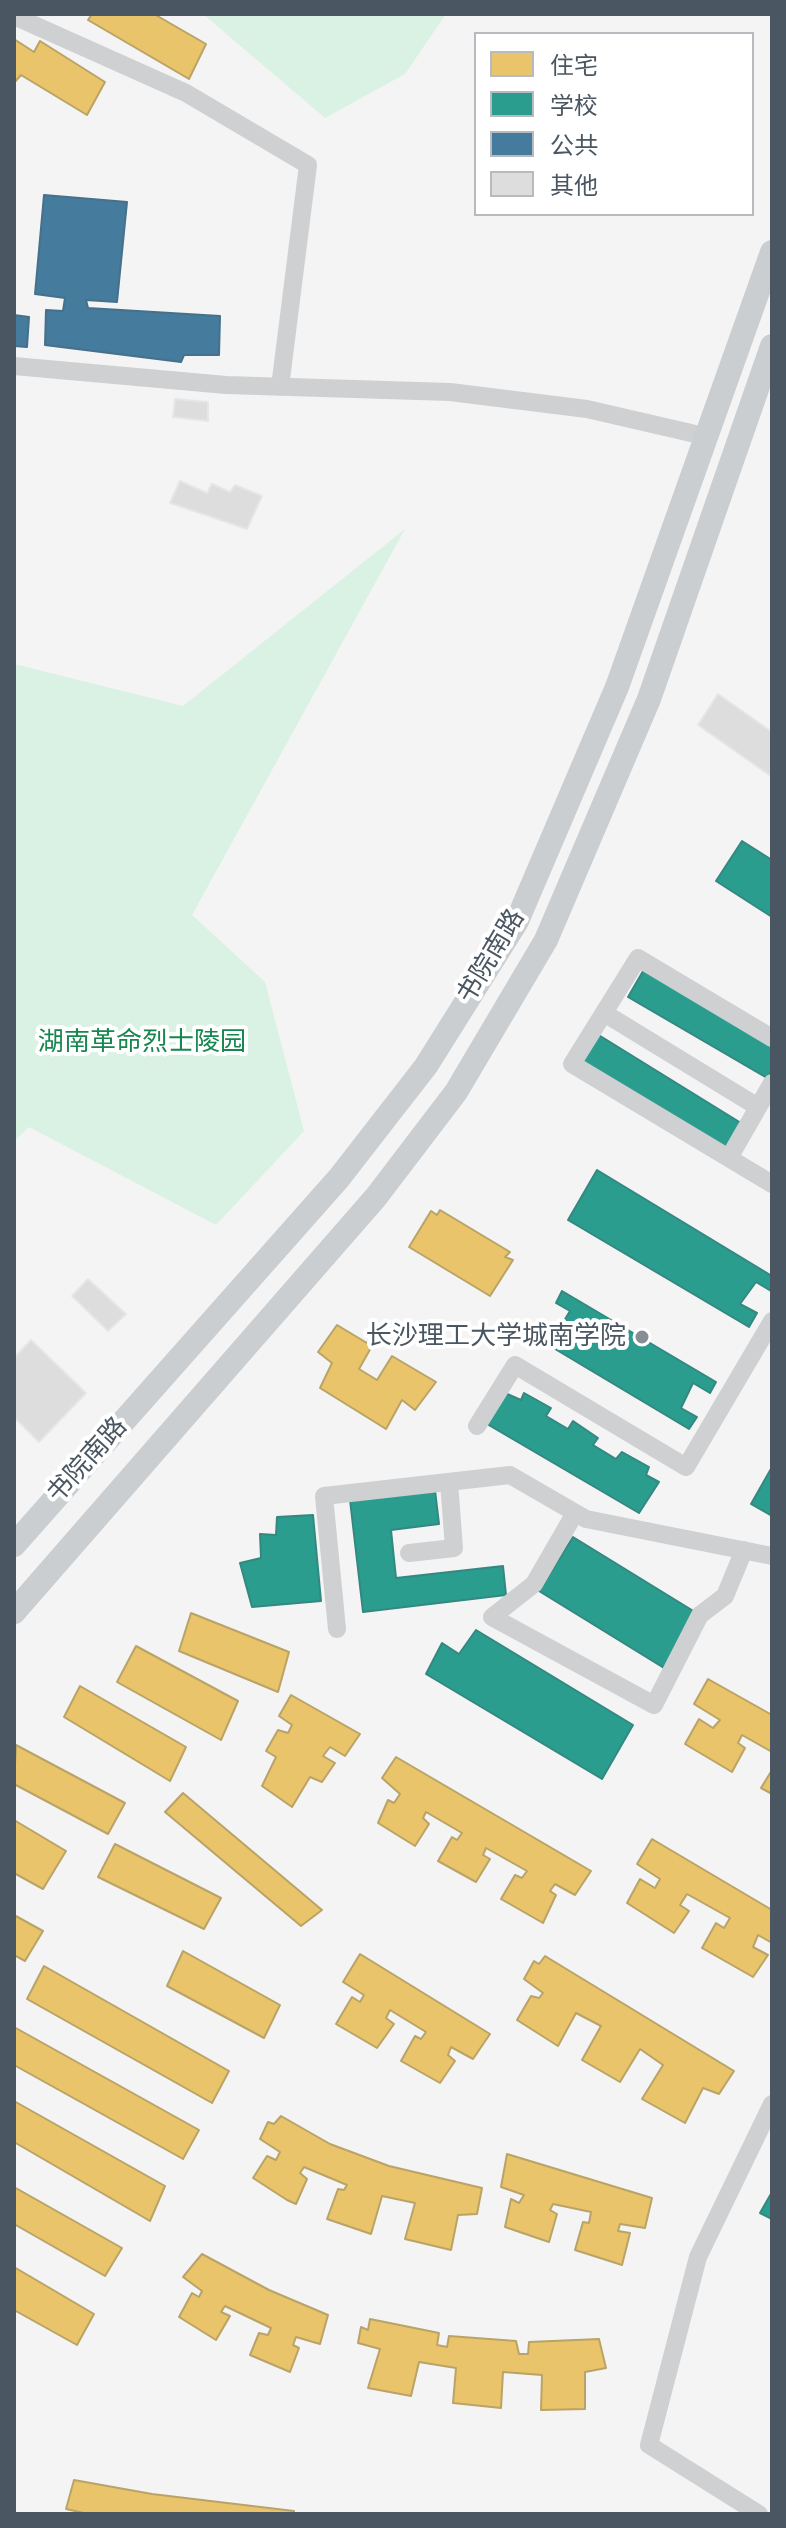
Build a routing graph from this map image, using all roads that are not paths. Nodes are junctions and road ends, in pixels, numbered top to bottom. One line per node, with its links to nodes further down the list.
1 (14, 16): 5 (street)
2 (772, 252): 6 (main road, 书院南路)
3 (772, 346): 21 (main road, 书院南路)
4 (14, 366): 5 (street)
5 (280, 387): 6 (street)
6 (704, 436): 17 (main road, 书院南路)
7 (604, 1013): 8 (street); 10 (street); 11 (street)
8 (772, 1038)
9 (772, 1083): 10 (street)
10 (758, 1107): 11 (street)
11 (729, 1158): 12 (street)
12 (772, 1184)
13 (772, 1321): 14 (street)
14 (477, 1426)
15 (449, 1482): 16 (street); 19 (street); 22 (street)
16 (575, 1513): 18 (street); 18 (street)
17 (14, 1545)
18 (744, 1550): 20 (street)
19 (409, 1553)
20 (772, 1556)
21 (14, 1612)
22 (337, 1629)
23 (772, 2104): 24 (street)
24 (759, 2514)

